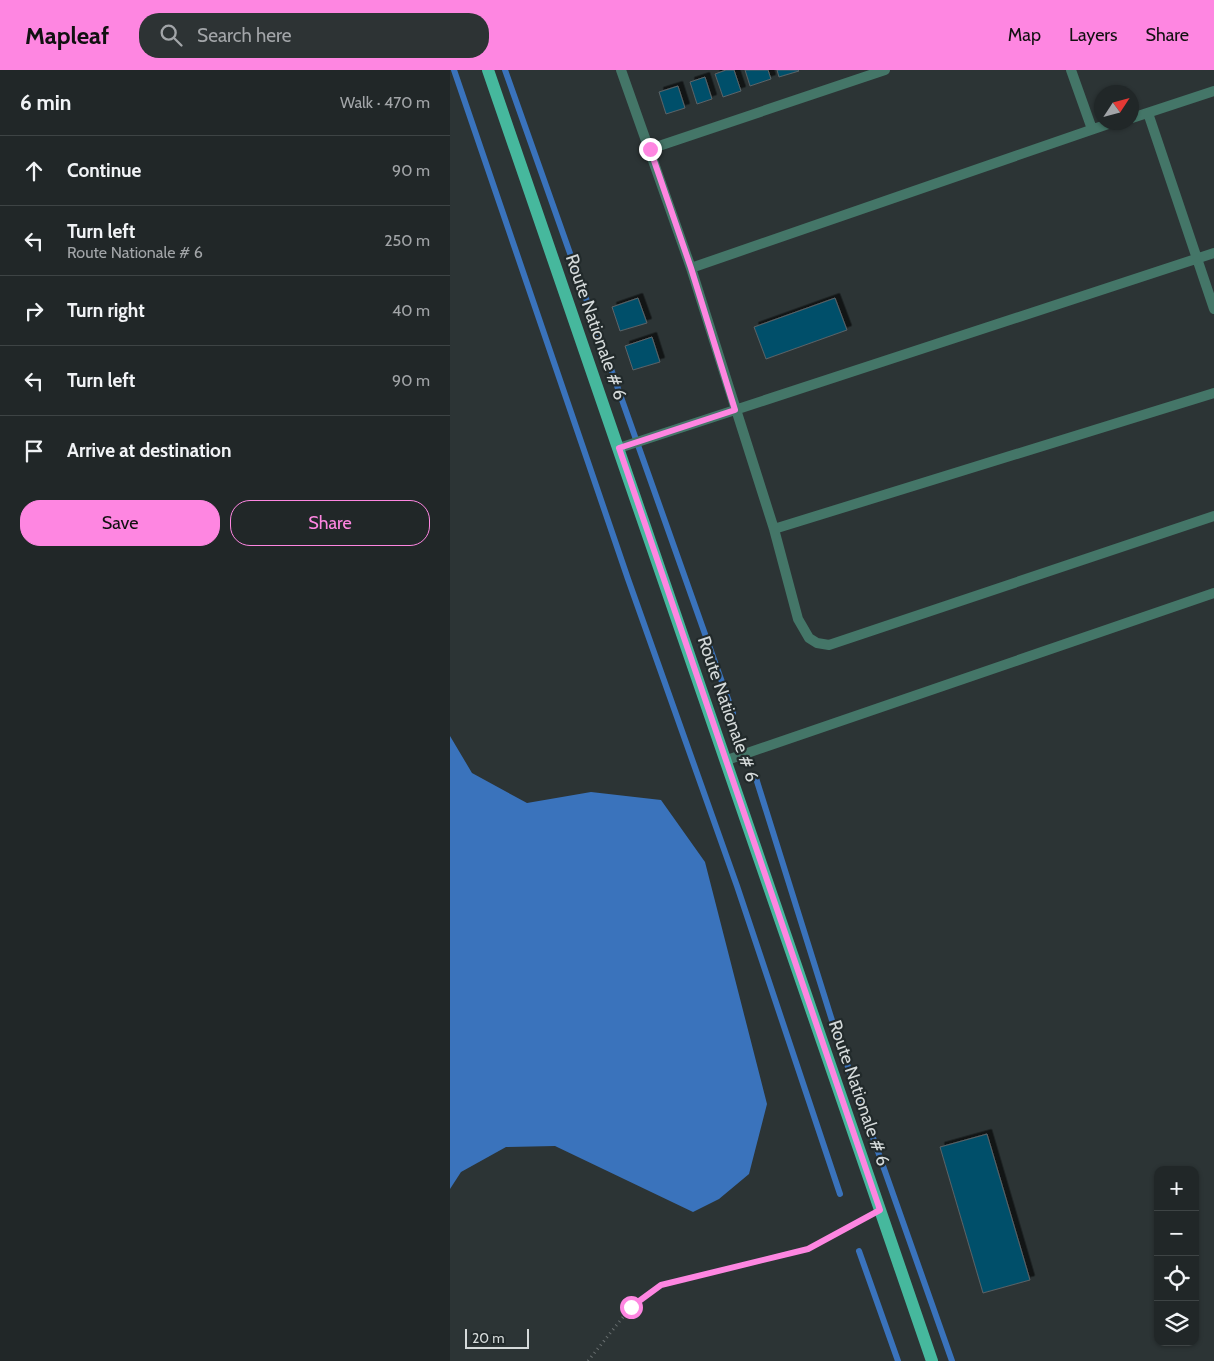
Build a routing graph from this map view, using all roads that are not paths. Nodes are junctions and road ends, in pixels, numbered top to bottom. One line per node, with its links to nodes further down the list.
1 (488, 70): 16 (main road, Route Nationale # 6)
2 (621, 70): 9 (street)
3 (885, 70): 9 (street)
4 (1071, 70): 8 (street)
5 (1214, 91): 6 (street)
6 (1148, 113): 7 (street); 11 (street)
7 (1139, 116)
8 (1092, 129): 12 (street)
9 (650, 149): 12 (street)
10 (1214, 253): 11 (street)
11 (1196, 259): 13 (street); 15 (street)
12 (691, 268): 15 (street)
13 (1214, 309)
14 (1214, 393): 18 (street)
15 (735, 410): 16 (street); 18 (street)
16 (624, 447): 20 (main road, Route Nationale # 6)
17 (1214, 516): 18 (street)
18 (774, 529)
19 (1214, 593): 20 (street)
20 (727, 760): 21 (main road, Route Nationale # 6)
21 (932, 1361)

